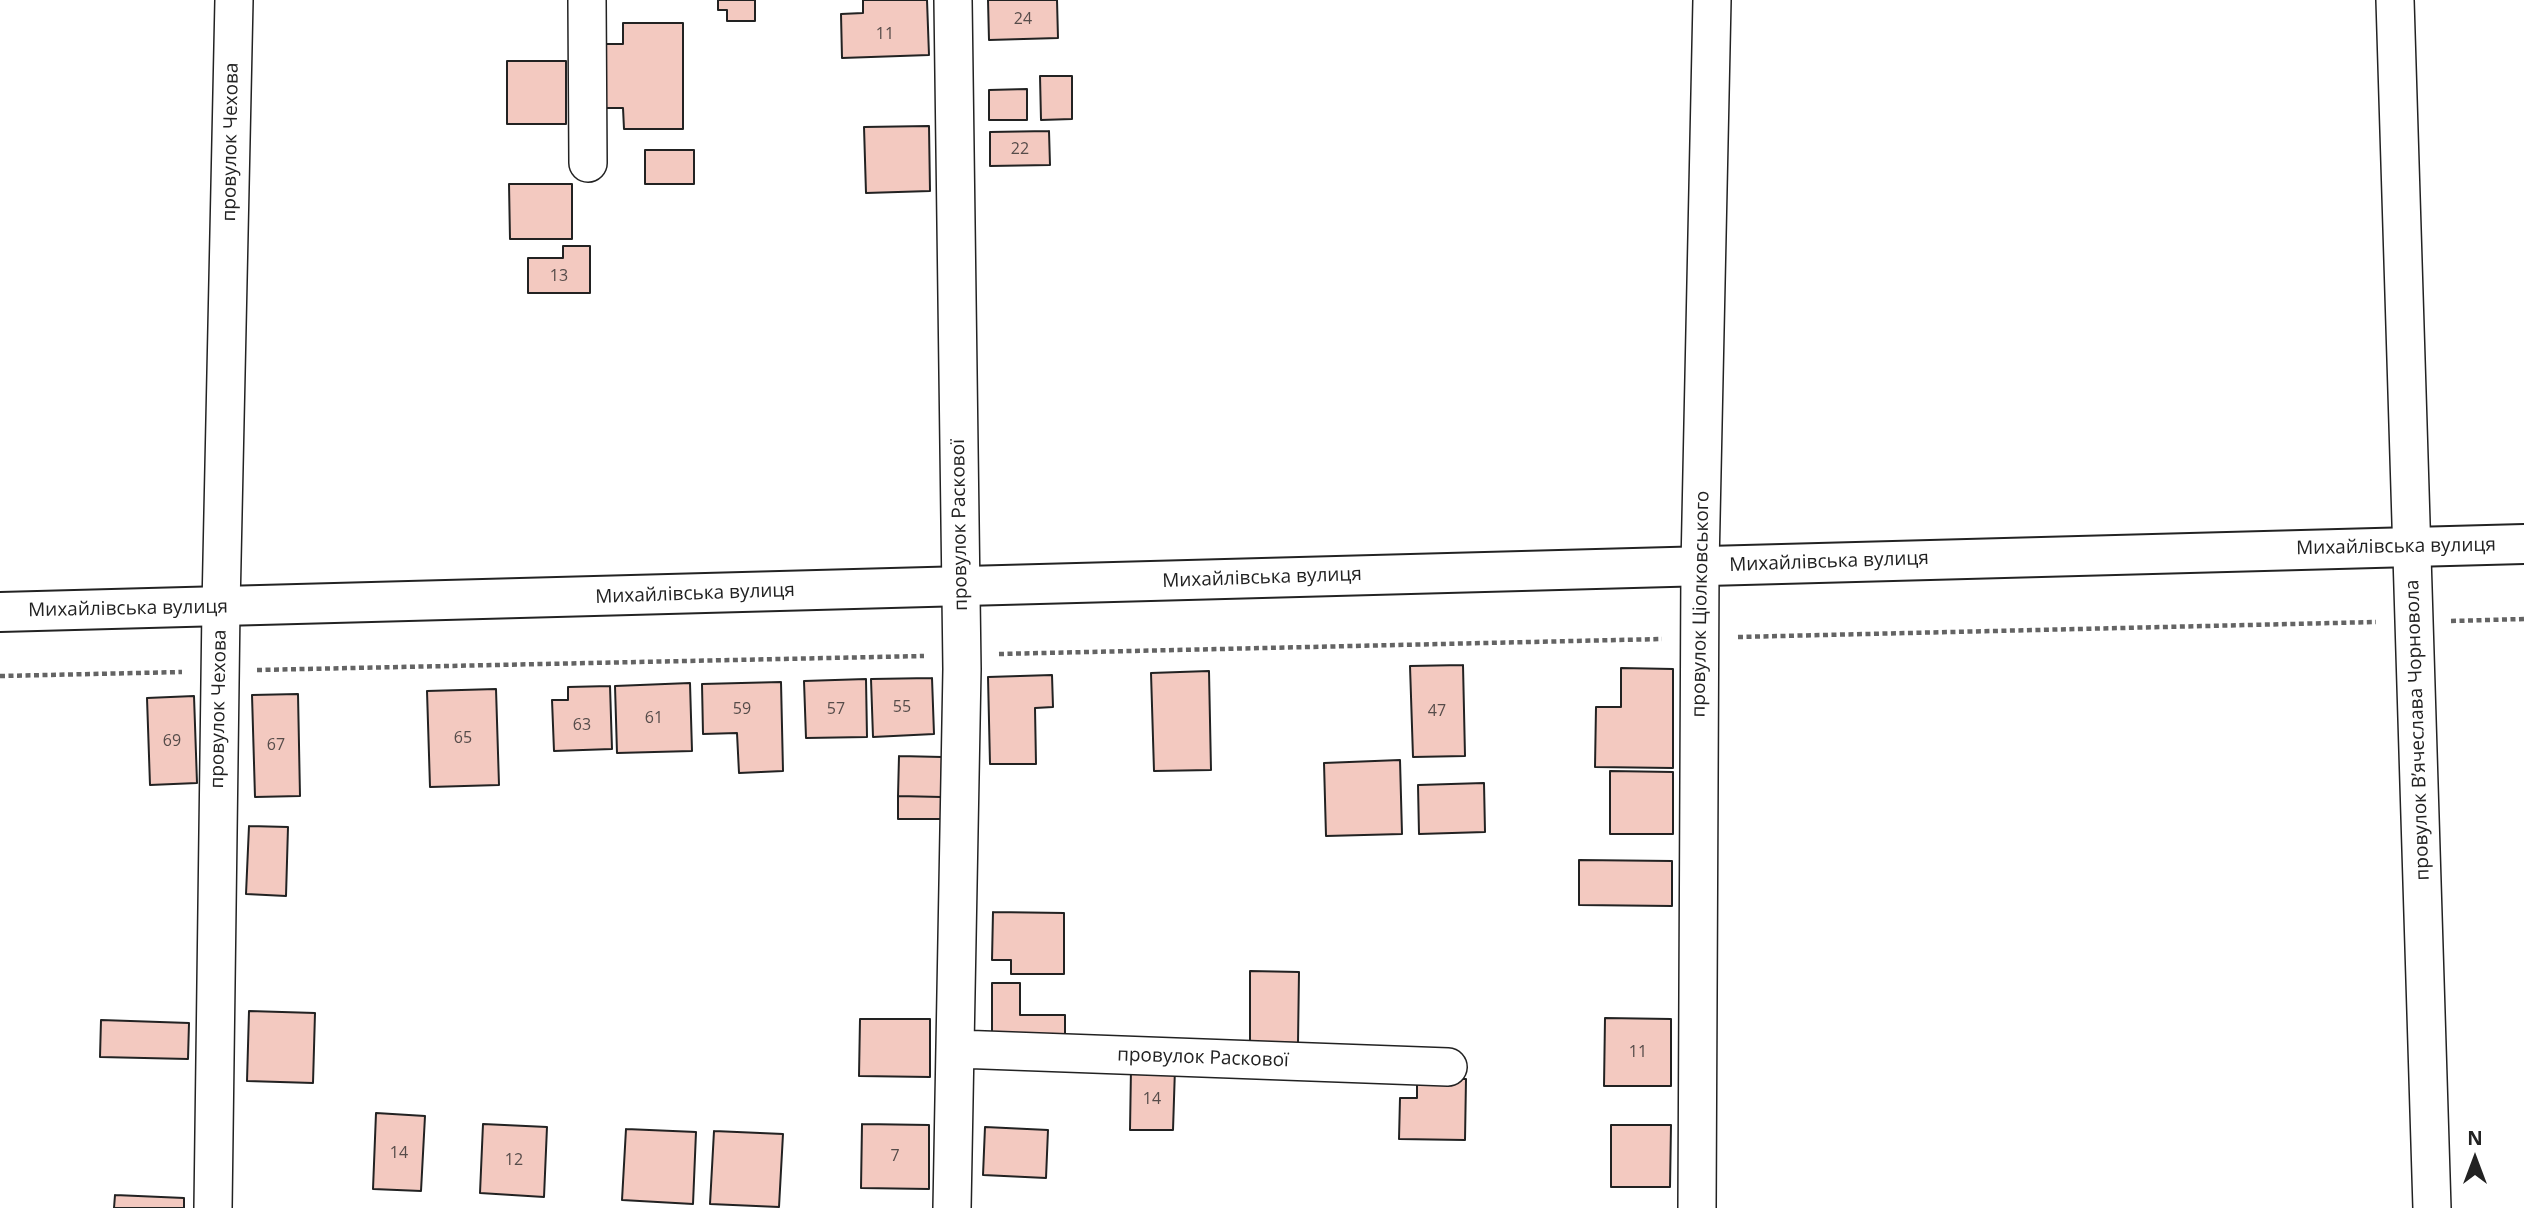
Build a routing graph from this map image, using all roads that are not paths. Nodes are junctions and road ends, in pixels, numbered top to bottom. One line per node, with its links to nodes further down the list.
1 (234, 0): 11 (street, провулок Чехова)
2 (587, 0): 6 (street)
3 (954, 0): 10 (street, провулок Раскової)
4 (1712, 0): 9 (street, провулок Ціолковського)
5 (2395, 0): 8 (street, провулок Вʼячеслава Чорновола)
6 (588, 163)
7 (2524, 544): 8 (main road, Михайлівська вулиця)
8 (2412, 545): 9 (main road, Михайлівська вулиця); 19 (street, провулок Вʼячеслава Чорновола)
9 (1700, 566): 10 (main road, Михайлівська вулиця); 18 (street, провулок Ціолковського)
10 (961, 586): 11 (main road, Михайлівська вулиця); 13 (street, провулок Раскової)
11 (221, 607): 12 (main road, Михайлівська вулиця); 15 (street, провулок Чехова)
12 (0, 612)
13 (957, 1049): 14 (street, провулок Раскової); 17 (street, провулок Раскової)
14 (1448, 1067)
15 (213, 1208): 16 (street, провулок Чехова)
16 (220, 1208)
17 (952, 1208)
18 (1697, 1208)
19 (2432, 1208)

